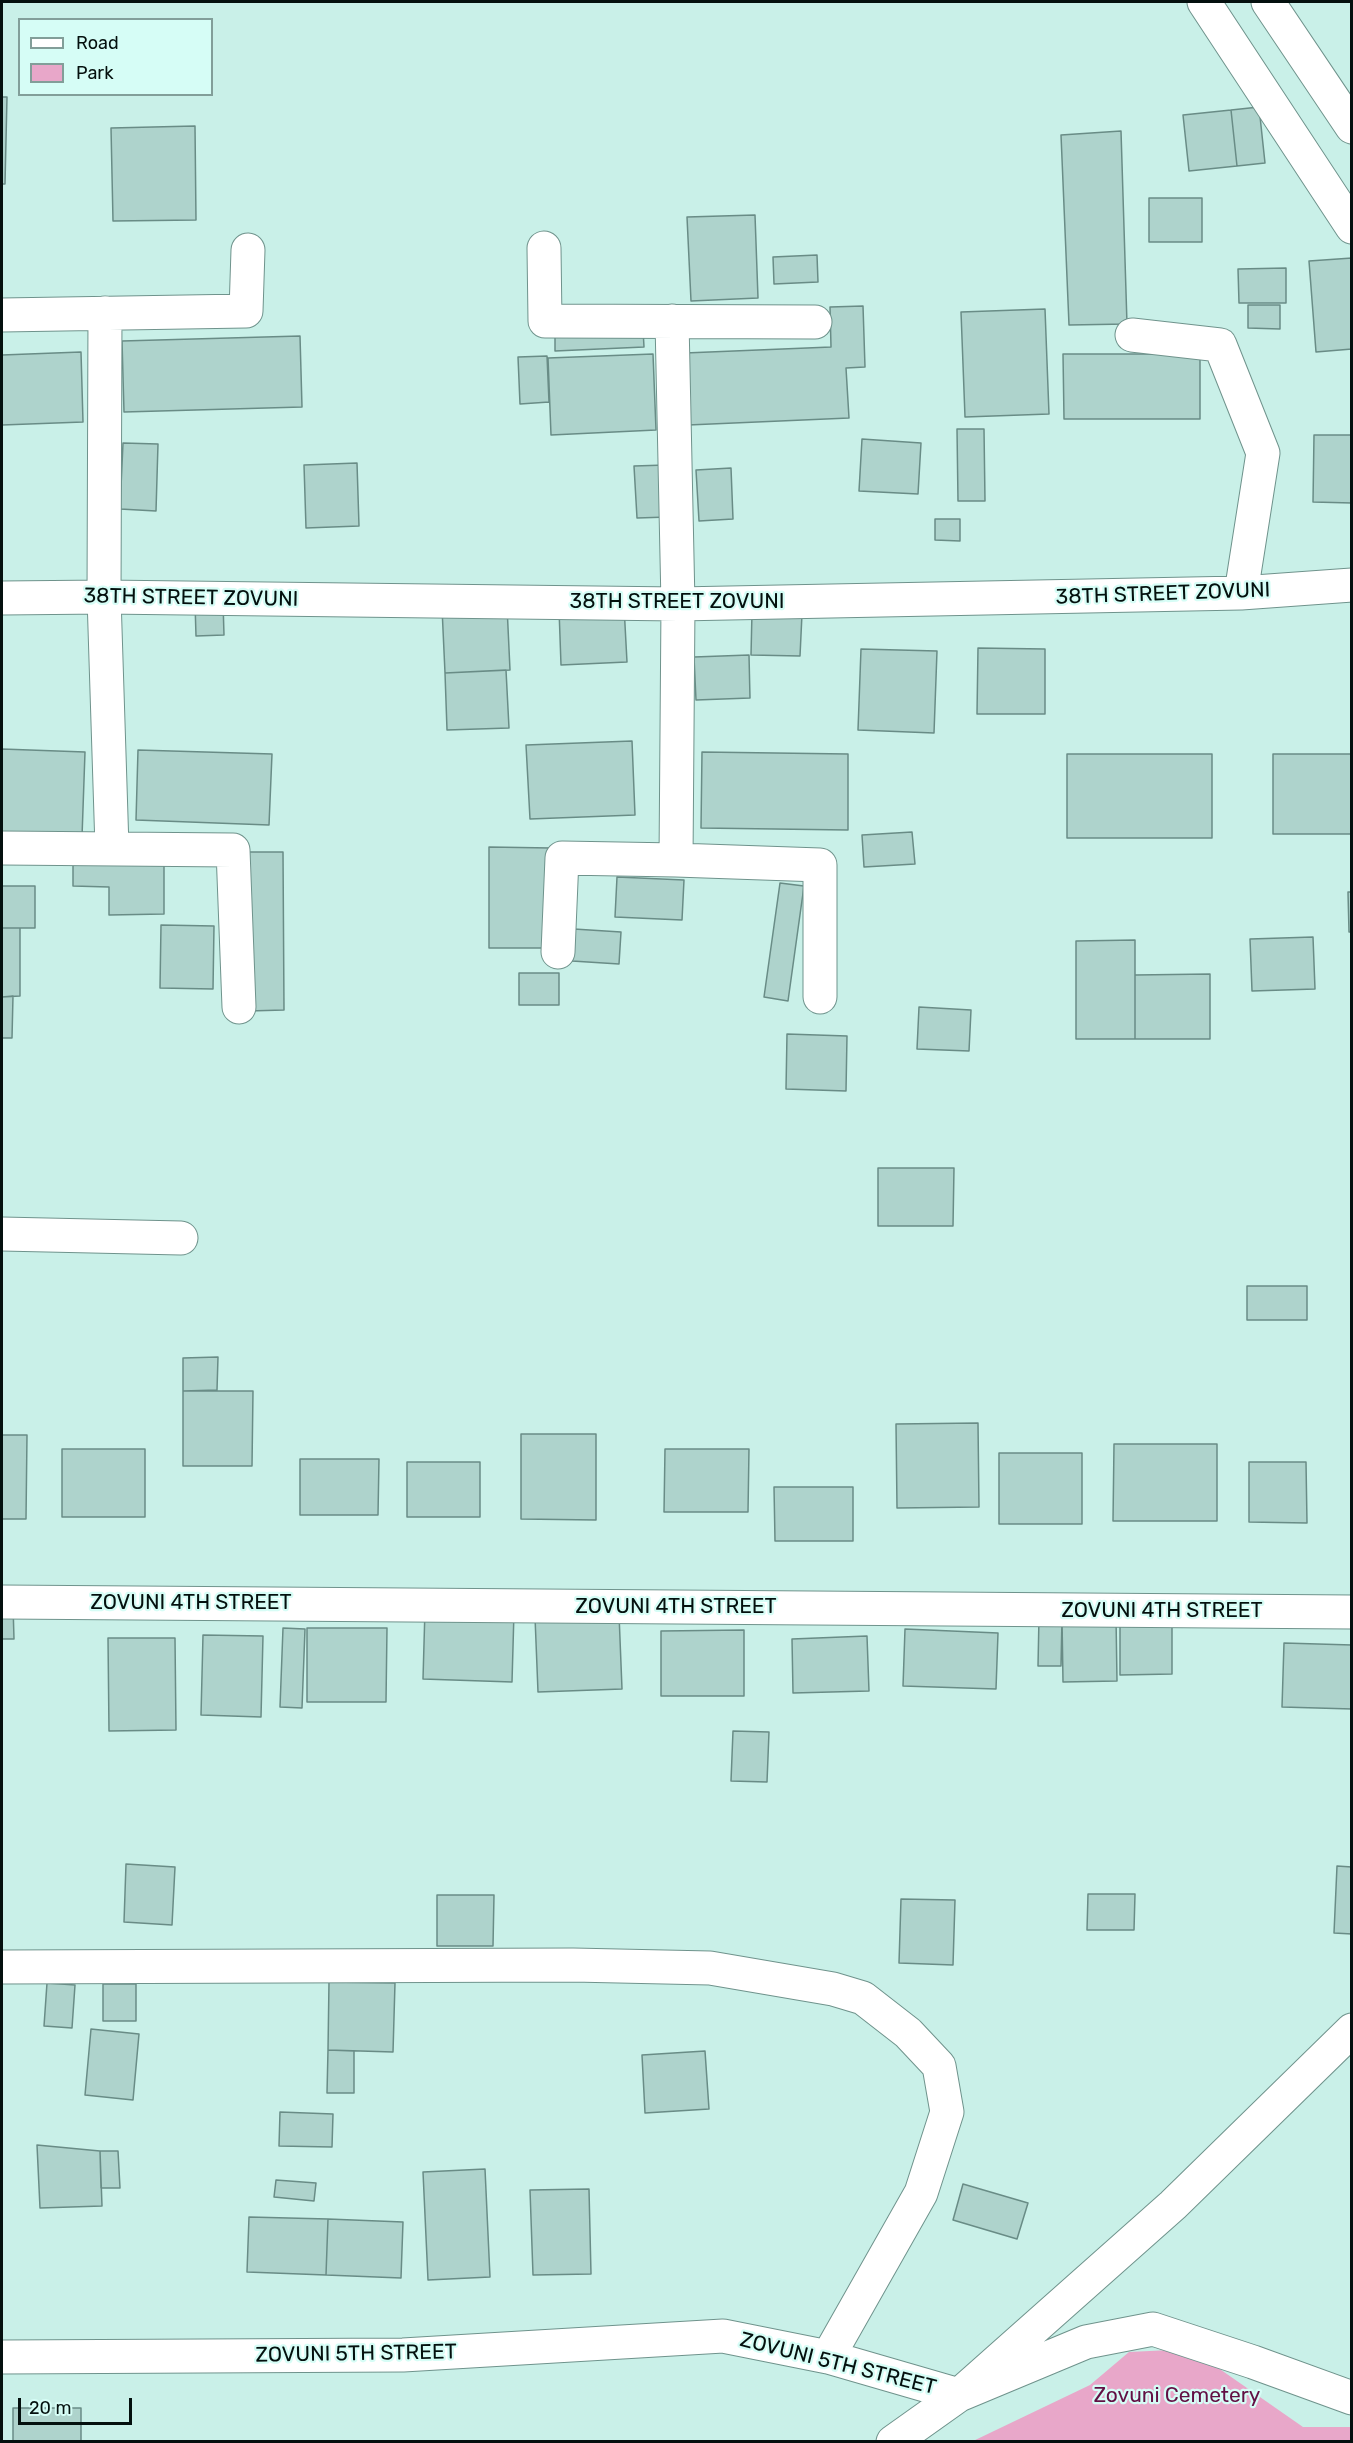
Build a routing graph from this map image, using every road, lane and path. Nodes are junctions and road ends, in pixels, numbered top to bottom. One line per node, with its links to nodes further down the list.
1 (1204, 2): 4 (street)
2 (1268, 2): 3 (street)
3 (1352, 126)
4 (1352, 227)
5 (544, 248): 9 (street)
6 (248, 250): 7 (street)
7 (105, 313): 8 (street); 14 (street)
8 (2, 315)
9 (672, 321): 10 (street); 16 (street)
10 (815, 322)
11 (1132, 335): 13 (street)
12 (1352, 585): 13 (street, 38TH STREET ZOVUNI)
13 (1241, 593): 16 (street, 38TH STREET ZOVUNI)
14 (104, 597): 15 (street, 38TH STREET ZOVUNI); 16 (street, 38TH STREET ZOVUNI); 18 (street)
15 (2, 598)
16 (678, 604): 19 (street)
17 (2, 848): 18 (street)
18 (112, 848): 22 (street)
19 (676, 860): 20 (street); 21 (street)
20 (558, 952)
21 (819, 997)
22 (239, 1007)
23 (2, 1234): 24 (street)
24 (181, 1238)
25 (2, 1602): 26 (street, ZOVUNI 4TH STREET)
26 (1352, 1612)
27 (2, 1967): 30 (street)
28 (1352, 2030): 31 (street, ZOVUNI 5TH STREET)
29 (2, 2357): 30 (street, ZOVUNI 5TH STREET)
30 (828, 2357): 31 (street, ZOVUNI 5TH STREET)
31 (959, 2395): 32 (street); 33 (street)
32 (1352, 2398)
33 (893, 2442)

